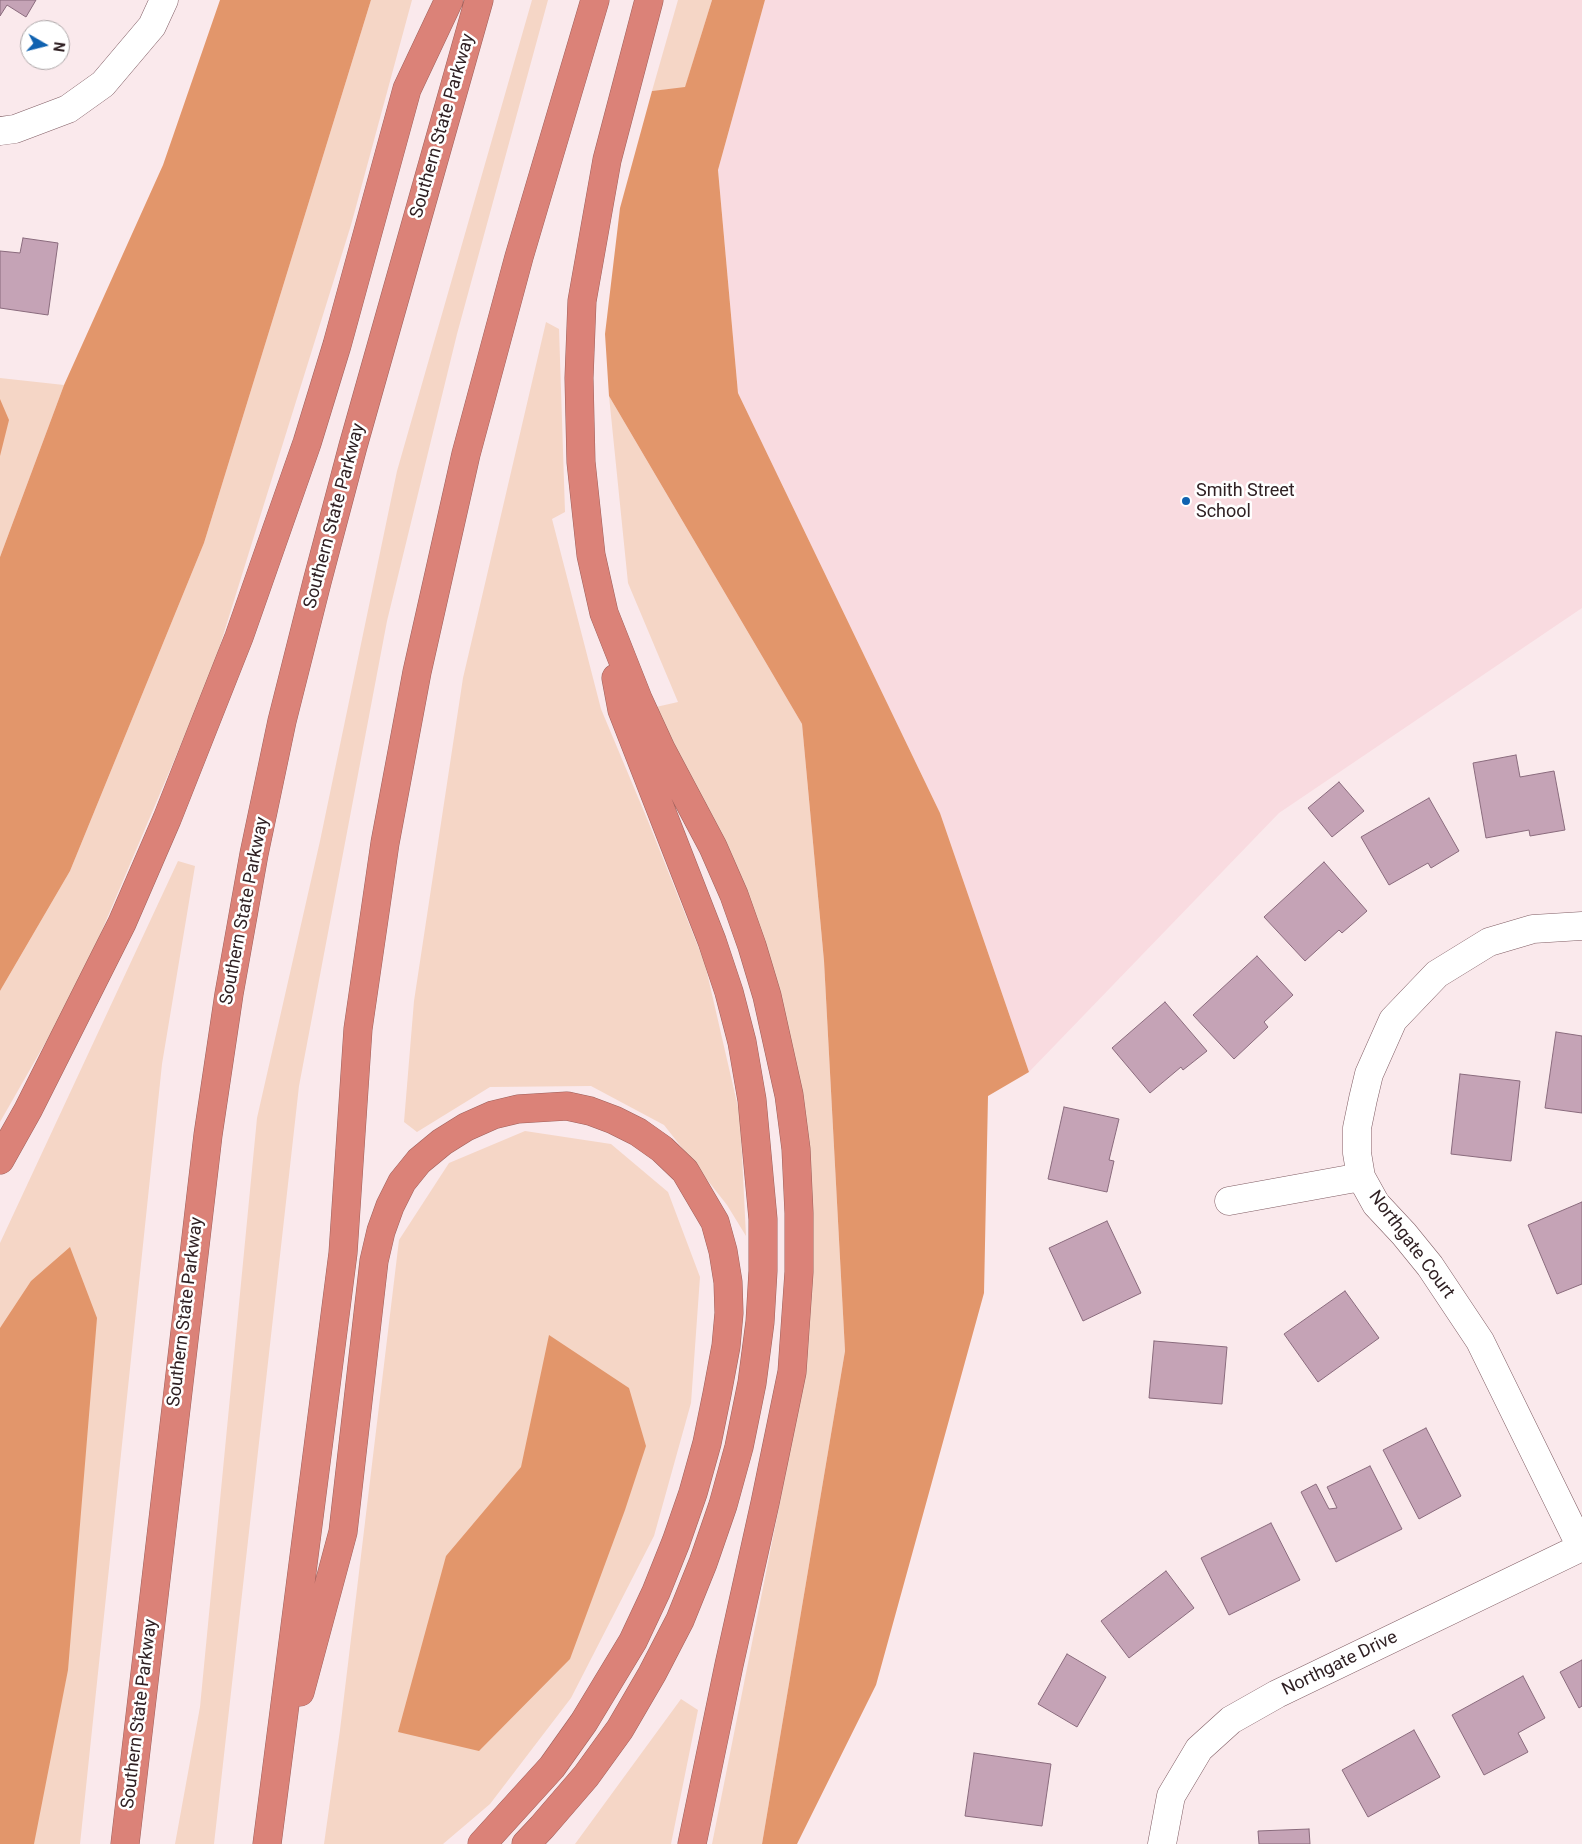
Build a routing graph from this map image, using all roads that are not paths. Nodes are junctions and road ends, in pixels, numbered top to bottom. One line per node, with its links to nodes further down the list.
1 (164, 0): 6 (street)
2 (449, 0): 9 (highway)
3 (479, 0): 14 (highway, Southern State Parkway)
4 (596, 0): 13 (highway)
5 (648, 0): 7 (highway)
6 (0, 131)
7 (604, 613): 17 (highway); 18 (highway)
8 (1582, 926): 10 (street, Northgate Court)
9 (0, 1160)
10 (1362, 1177): 11 (street); 12 (street, Northgate Court)
11 (1229, 1201)
12 (1581, 1547): 19 (street, Northgate Drive)
13 (273, 1794): 15 (highway); 16 (highway)
14 (124, 1844)
15 (267, 1844)
16 (482, 1844)
17 (526, 1844)
18 (692, 1844)
19 (1162, 1844)

